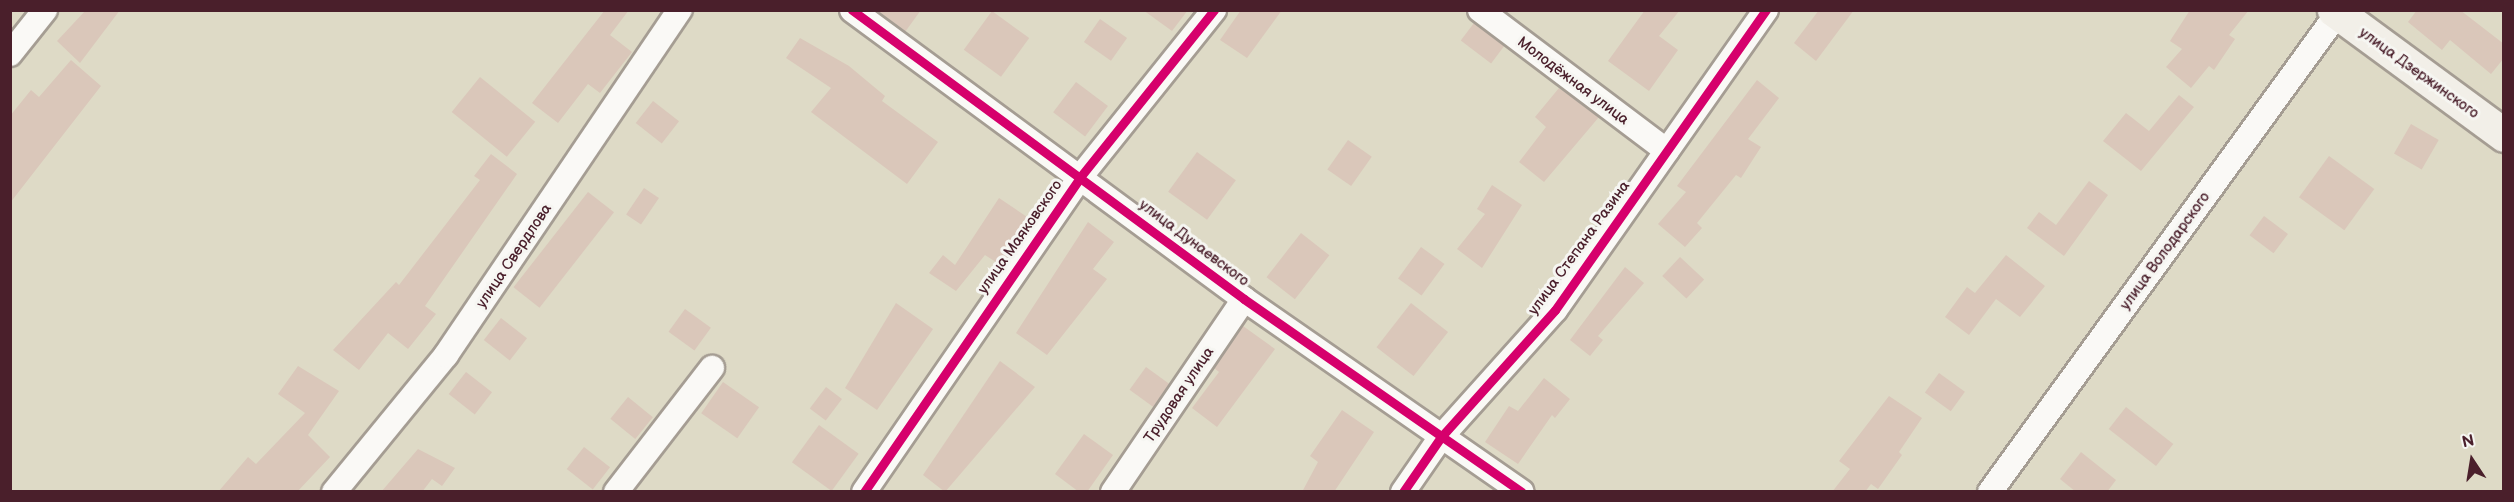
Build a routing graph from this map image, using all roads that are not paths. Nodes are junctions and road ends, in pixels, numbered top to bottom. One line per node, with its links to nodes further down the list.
1 (45, 10): 8 (street)
2 (680, 10): 15 (street, улица Свердлова)
3 (852, 10): 11 (street, улица Дунаевского)
4 (1214, 10): 11 (street, улица Маяковского)
5 (1479, 10): 10 (street, Молодёжная улица)
6 (1766, 10): 10 (street, улица Степана Разина)
7 (2337, 11): 9 (street, улица Дзержинского); 21 (street, улица Володарского)
8 (10, 54)
9 (2504, 135)
10 (1667, 152): 14 (street, улица Степана Разина)
11 (1081, 176): 12 (street, улица Дунаевского); 17 (street, улица Маяковского)
12 (1244, 299): 14 (street, улица Дунаевского); 18 (street, Трудовая улица)
13 (712, 368): 16 (street)
14 (1441, 437): 19 (street, улица Степана Разина); 20 (street, улица Дунаевского)
15 (334, 492)
16 (616, 492)
17 (864, 492)
18 (1113, 492)
19 (1403, 492)
20 (1522, 492)
21 (1990, 492)

